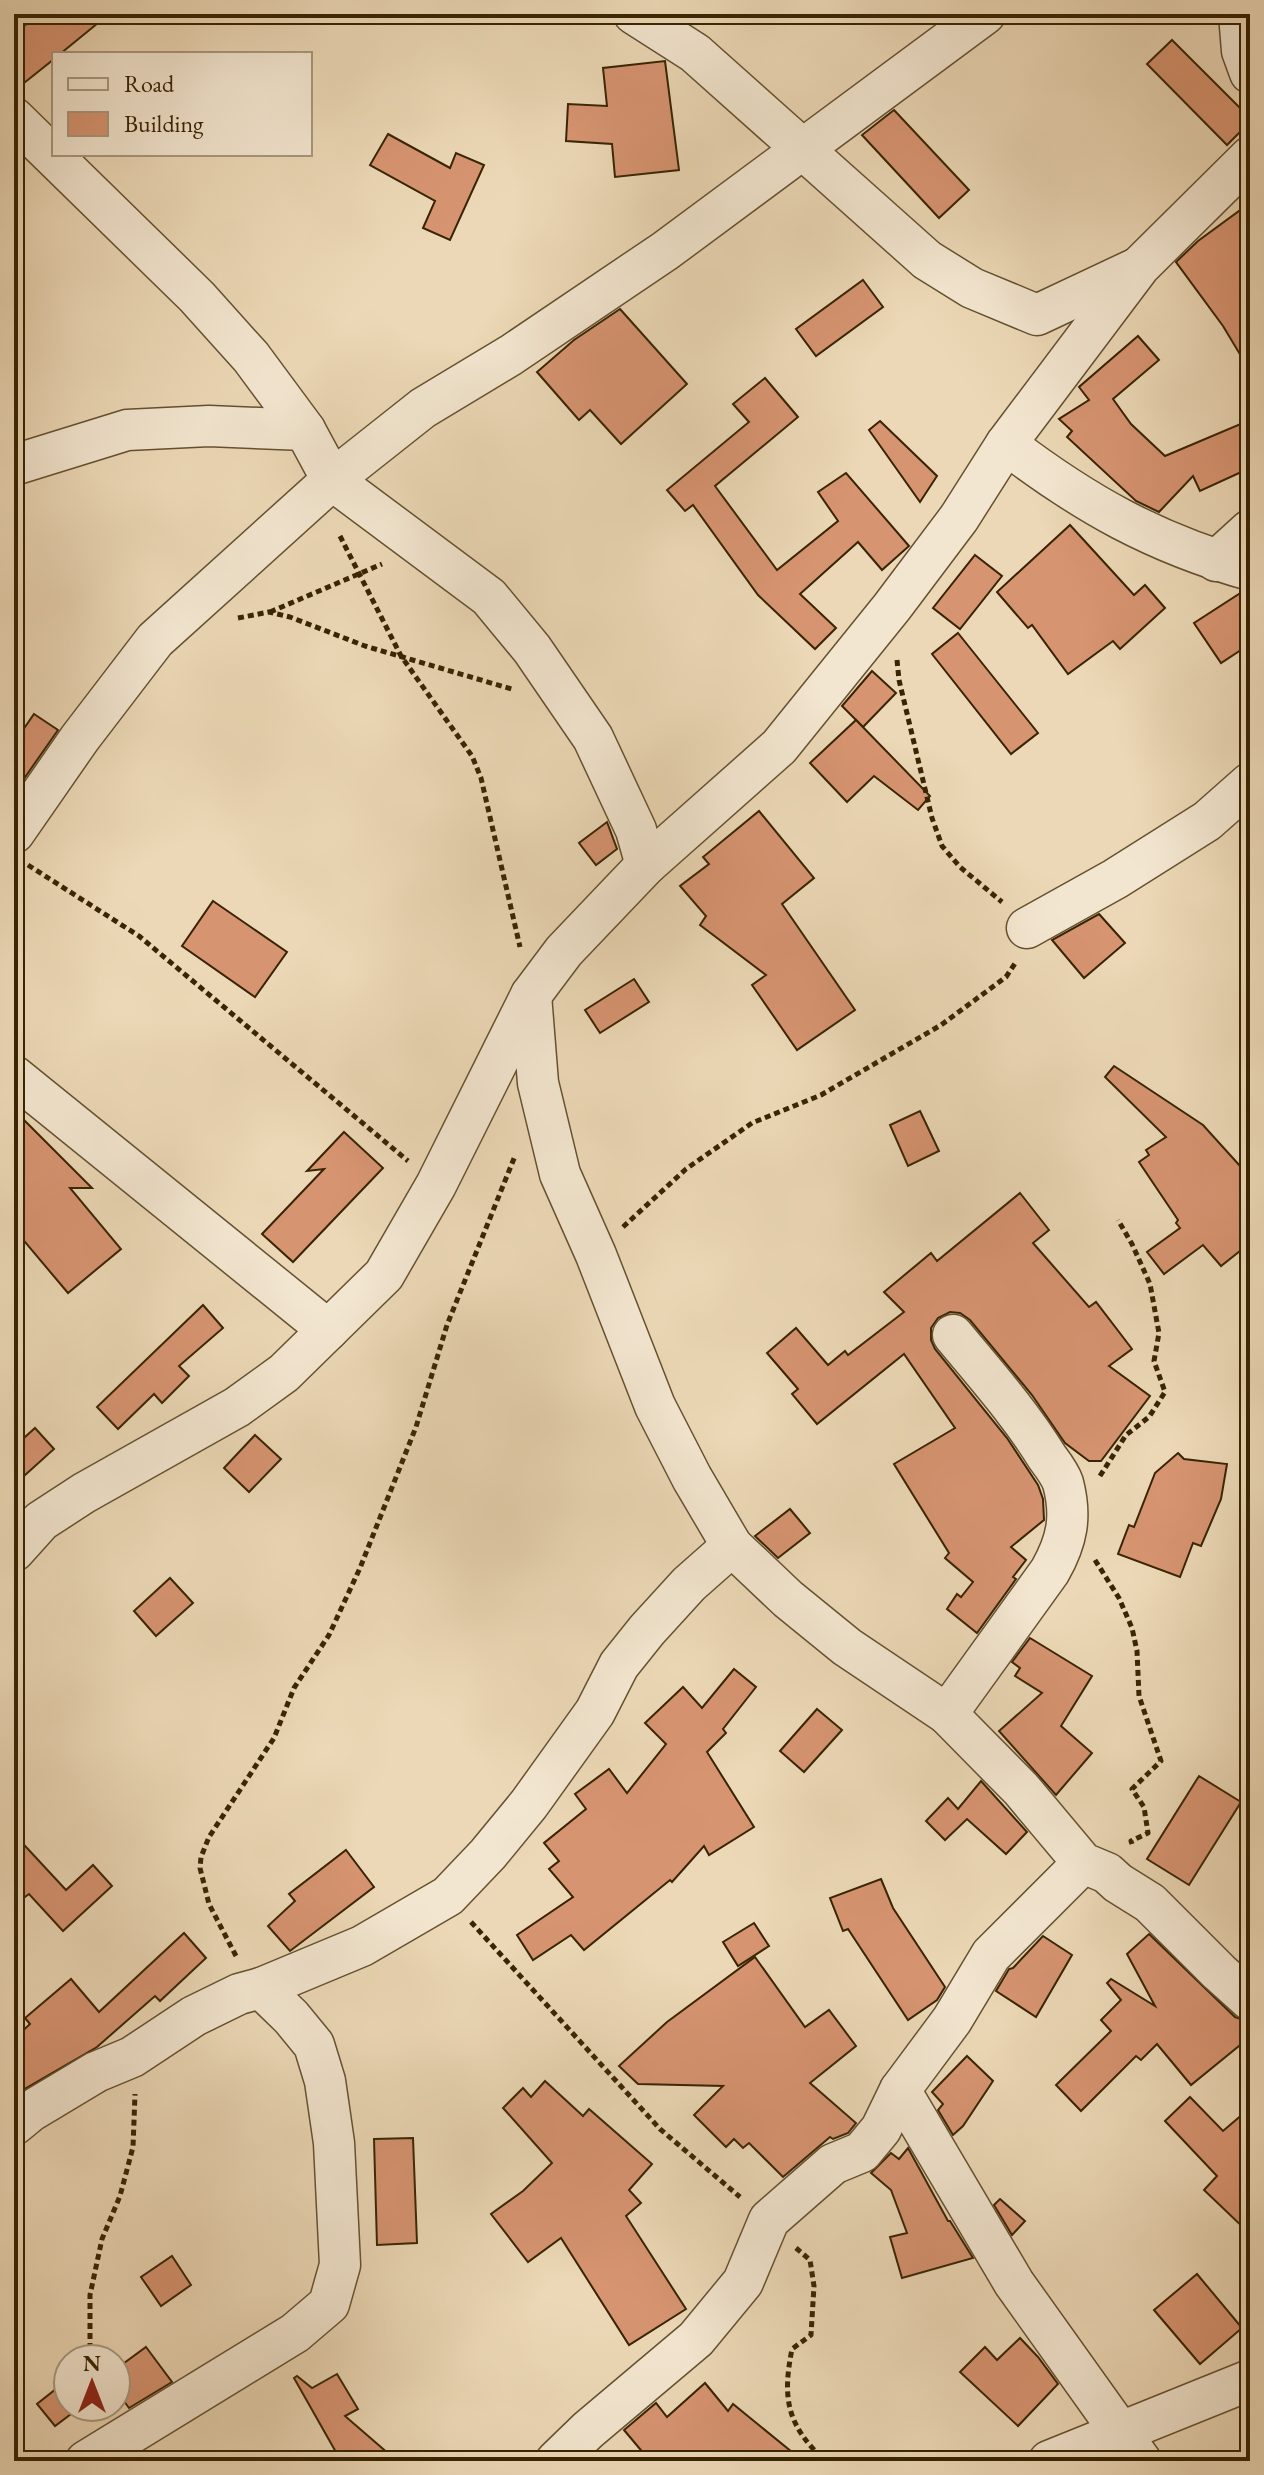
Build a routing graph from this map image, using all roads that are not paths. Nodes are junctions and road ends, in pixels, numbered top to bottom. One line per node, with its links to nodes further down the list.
1 (634, 14): 6 (street)
2 (985, 14): 6 (street)
3 (1239, 14): 4 (street)
4 (1250, 73)
5 (14, 118): 7 (street)
6 (804, 147): 10 (street); 14 (street)
7 (52, 155)
8 (53, 156): 11 (street)
9 (1250, 157): 10 (street)
10 (1140, 266): 12 (street)
11 (305, 430): 13 (street); 14 (street)
12 (1006, 444): 16 (street); 19 (street)
13 (14, 465)
14 (332, 480): 18 (street); 19 (street)
15 (1250, 530): 16 (street)
16 (1233, 565)
17 (1250, 783): 20 (street)
18 (20, 848)
19 (646, 865): 21 (street)
20 (1027, 928)
21 (531, 995): 23 (street); 25 (street)
22 (14, 1076): 23 (street)
23 (328, 1330): 26 (street)
24 (953, 1335): 27 (street)
25 (732, 1546): 27 (street); 29 (street)
26 (14, 1551)
27 (947, 1714): 28 (street)
28 (1083, 1863): 30 (street); 31 (street)
29 (261, 1988): 32 (street); 35 (street)
30 (1249, 1998)
31 (900, 2090): 34 (street); 36 (street)
32 (14, 2125)
33 (1250, 2380): 34 (street)
34 (1131, 2446): 37 (street)
35 (86, 2461)
36 (556, 2461)
37 (1049, 2461)

